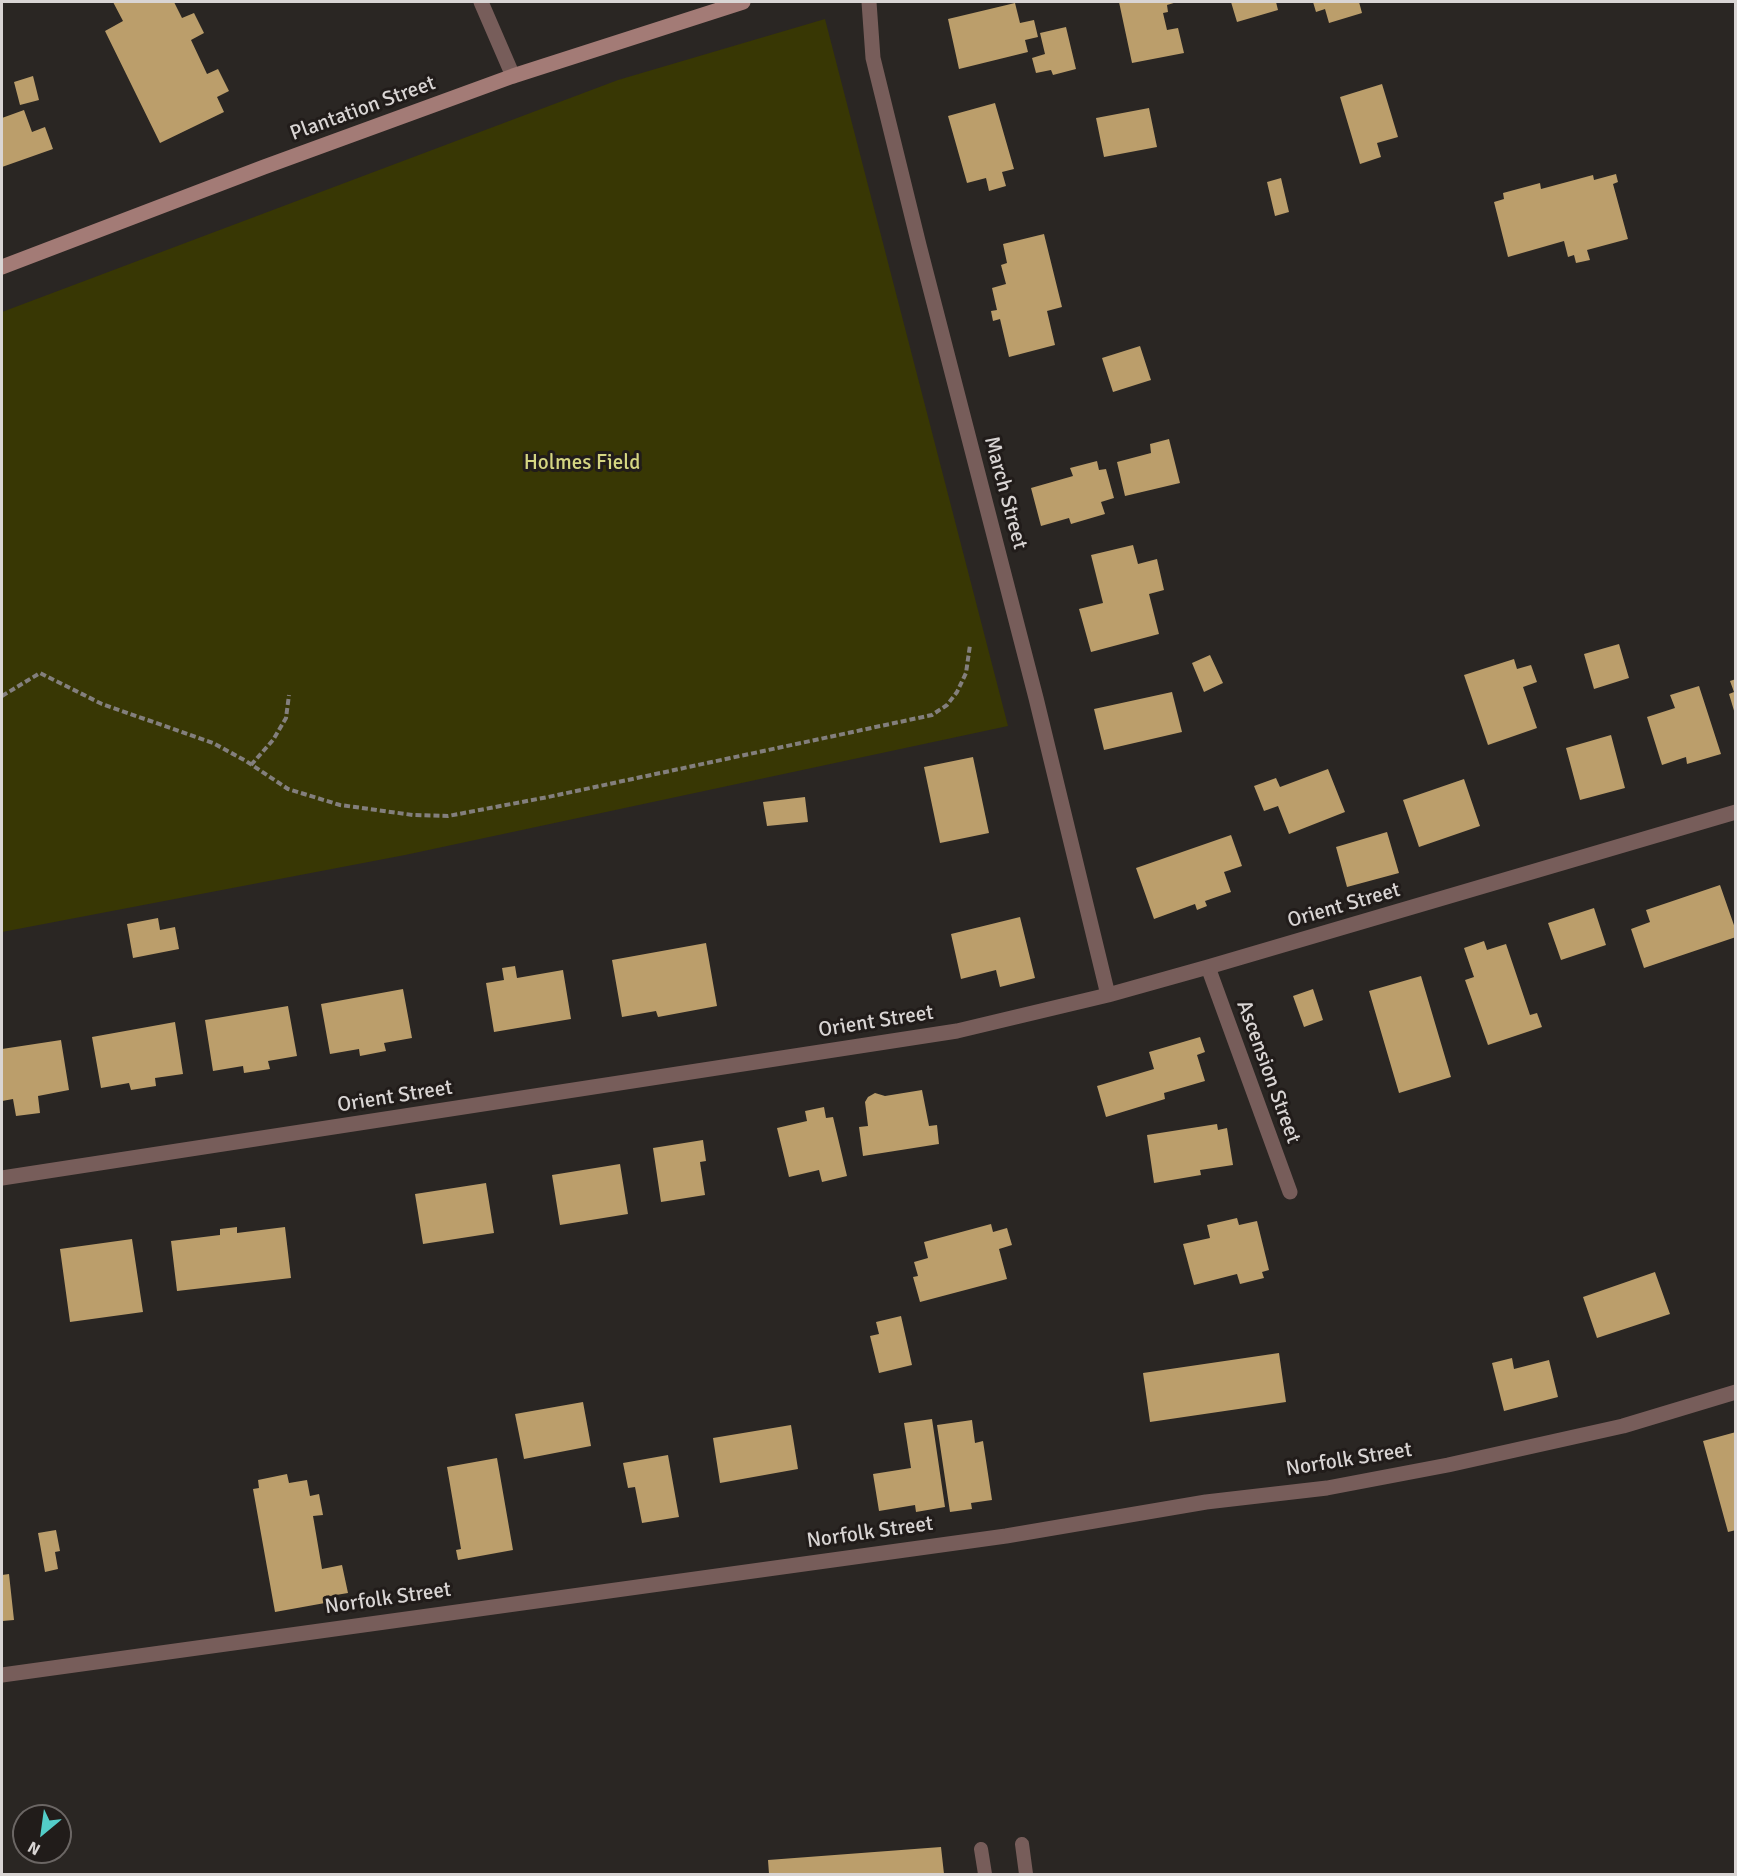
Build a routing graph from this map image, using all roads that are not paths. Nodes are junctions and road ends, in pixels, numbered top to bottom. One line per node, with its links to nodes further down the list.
1 (481, 2): 4 (street)
2 (743, 2): 4 (street, Plantation Street)
3 (869, 2): 8 (street, March Street)
4 (513, 76): 5 (street, Plantation Street)
5 (2, 267)
6 (1736, 812): 7 (street, Orient Street)
7 (1208, 967): 8 (street, Orient Street); 10 (street, Ascension Street)
8 (1108, 995): 9 (street, Orient Street)
9 (2, 1178)
10 (1290, 1192)
11 (1736, 1392): 12 (street, Norfolk Street)
12 (2, 1675)
13 (1022, 1844): 16 (lane)
14 (981, 1849): 15 (lane)
15 (985, 1875)
16 (1026, 1875)

